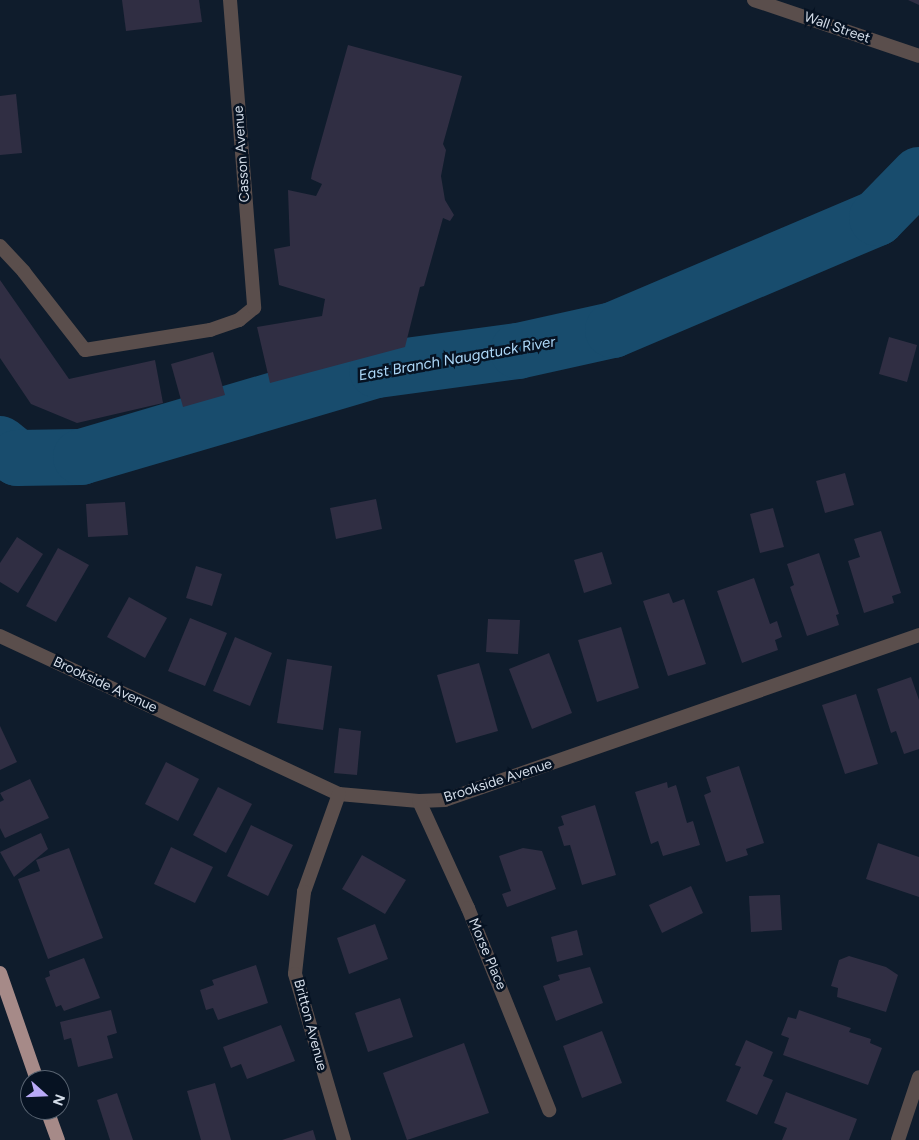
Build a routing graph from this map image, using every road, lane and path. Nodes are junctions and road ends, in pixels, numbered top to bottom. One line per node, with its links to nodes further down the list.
1 (230, 0): 4 (street, Casson Avenue)
2 (754, 0): 3 (street, Wall Street)
3 (919, 56)
4 (0, 246)
5 (919, 635): 8 (street, Brookside Avenue)
6 (0, 636): 7 (street, Brookside Avenue)
7 (339, 794): 8 (street, Brookside Avenue); 15 (street, Britton Avenue)
8 (419, 801): 12 (street, Morse Place)
9 (0, 973): 10 (highway)
10 (34, 1070)
11 (919, 1076): 16 (street)
12 (550, 1110)
13 (51, 1120): 14 (highway)
14 (58, 1140)
15 (344, 1140)
16 (898, 1140)

